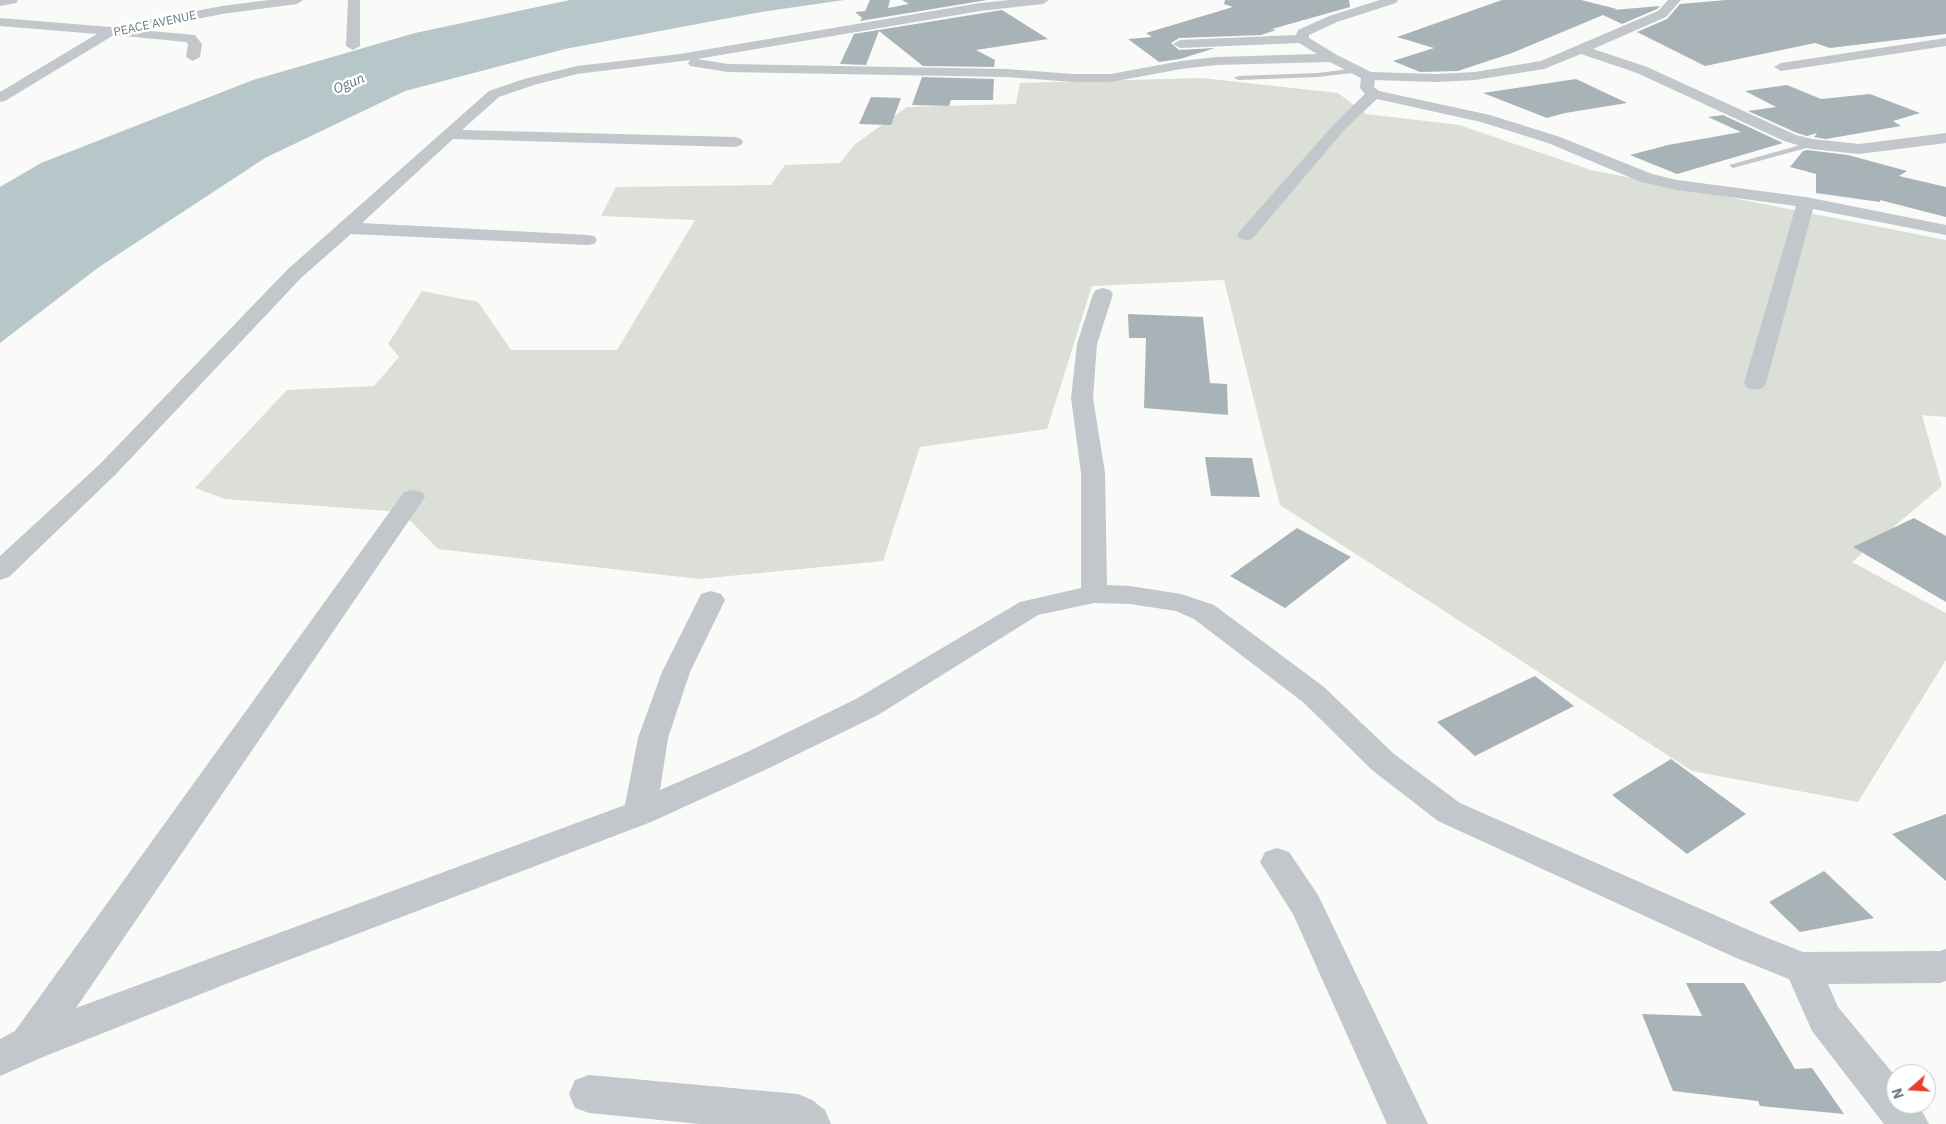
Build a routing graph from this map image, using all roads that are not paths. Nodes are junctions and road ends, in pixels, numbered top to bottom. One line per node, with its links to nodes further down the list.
1 (12, 0): 7 (street)
2 (297, 0): 11 (street, PEACE AVENUE)
3 (354, 0): 15 (street)
4 (1043, 0): 18 (street)
5 (1392, 0): 9 (street)
6 (1675, 0): 16 (street)
7 (0, 2)
8 (1348, 3): 9 (street)
9 (1365, 8): 12 (street)
10 (0, 22): 11 (street)
11 (112, 31): 17 (street); 24 (street, PEACE AVENUE)
12 (1302, 39): 14 (street); 19 (street)
13 (1946, 42): 20 (street)
14 (1180, 44)
15 (353, 46)
16 (1582, 50): 21 (street); 30 (street)
17 (193, 57)
18 (680, 58): 19 (street); 27 (street)
19 (1332, 58): 21 (street)
20 (1780, 66)
21 (1362, 73): 22 (lane); 25 (street)
22 (1238, 78)
23 (0, 86): 24 (street)
24 (18, 86): 26 (street, PEACE AVENUE)
25 (1374, 94): 32 (street); 35 (street)
26 (0, 98)
27 (450, 134): 29 (street); 33 (street)
28 (1946, 138): 30 (street)
29 (735, 142)
30 (1811, 144): 31 (lane)
31 (1733, 165)
32 (1806, 202): 34 (street); 38 (street)
33 (347, 228): 36 (street); 40 (street)
34 (1946, 230)
35 (1246, 235)
36 (588, 240)
37 (1103, 294): 41 (street)
38 (1755, 383)
39 (413, 496): 47 (street)
40 (0, 572)
41 (1094, 594): 43 (street); 46 (street)
42 (711, 600): 43 (street)
43 (640, 813): 47 (street)
44 (1277, 862): 51 (street)
45 (1946, 965): 46 (street)
46 (1802, 968): 52 (street)
47 (29, 1044): 48 (street)
48 (0, 1058)
49 (589, 1094): 50 (street)
50 (811, 1124)
51 (1408, 1124)
52 (1910, 1124)

